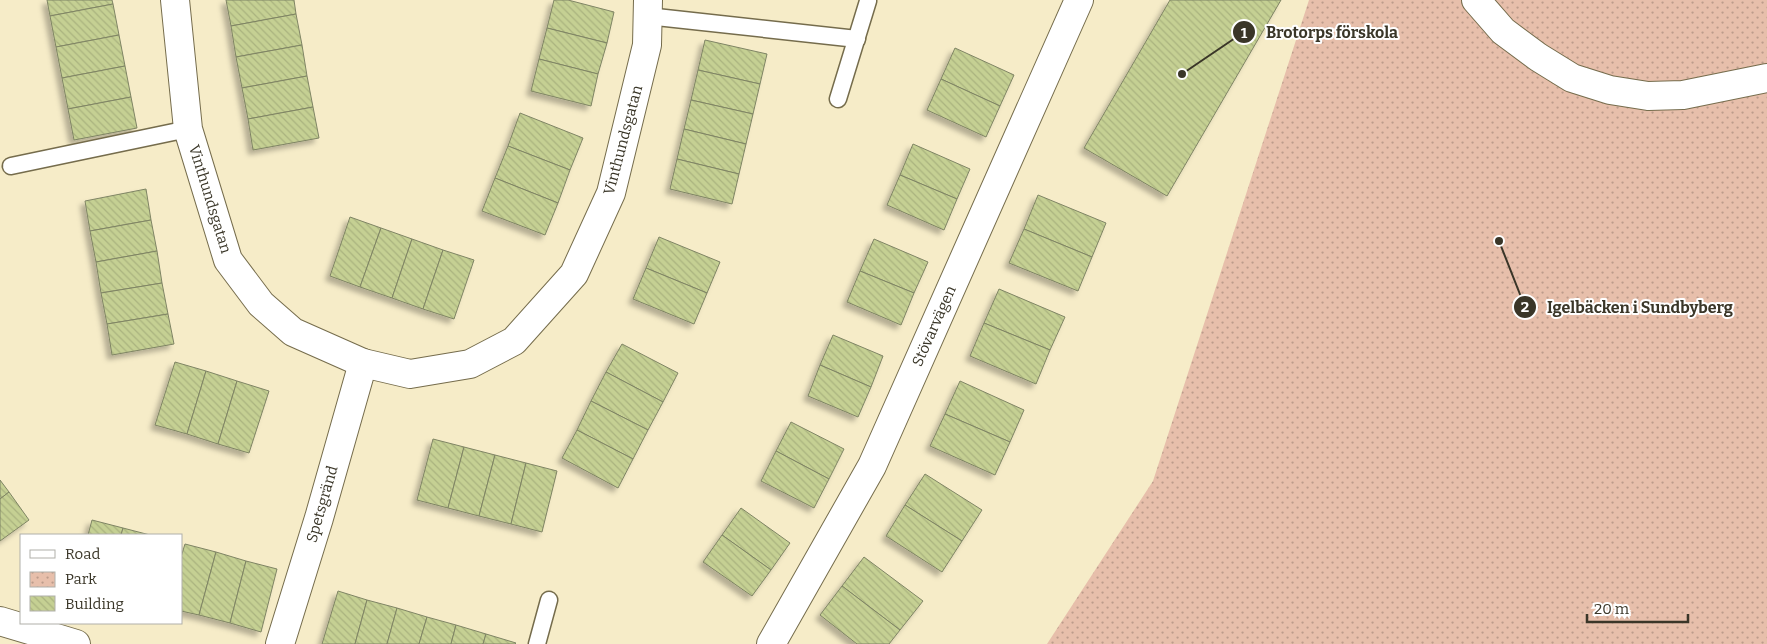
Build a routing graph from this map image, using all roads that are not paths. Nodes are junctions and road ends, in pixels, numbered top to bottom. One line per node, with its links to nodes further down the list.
1 (175, 0): 9 (street, Vinthundsgatan)
2 (1079, 0): 17 (street, Stövarvägen)
3 (1476, 0): 7 (street)
4 (868, 1): 6 (lane)
5 (648, 8): 6 (lane); 11 (street, Vinthundsgatan)
6 (857, 39): 8 (lane)
7 (1767, 78)
8 (838, 99)
9 (188, 129): 10 (lane); 11 (street, Vinthundsgatan)
10 (11, 166)
11 (363, 363): 15 (street, Spetsgränd)
12 (548, 600): 16 (lane)
13 (0, 621): 14 (street)
14 (76, 644)
15 (280, 644)
16 (536, 644)
17 (771, 644)

